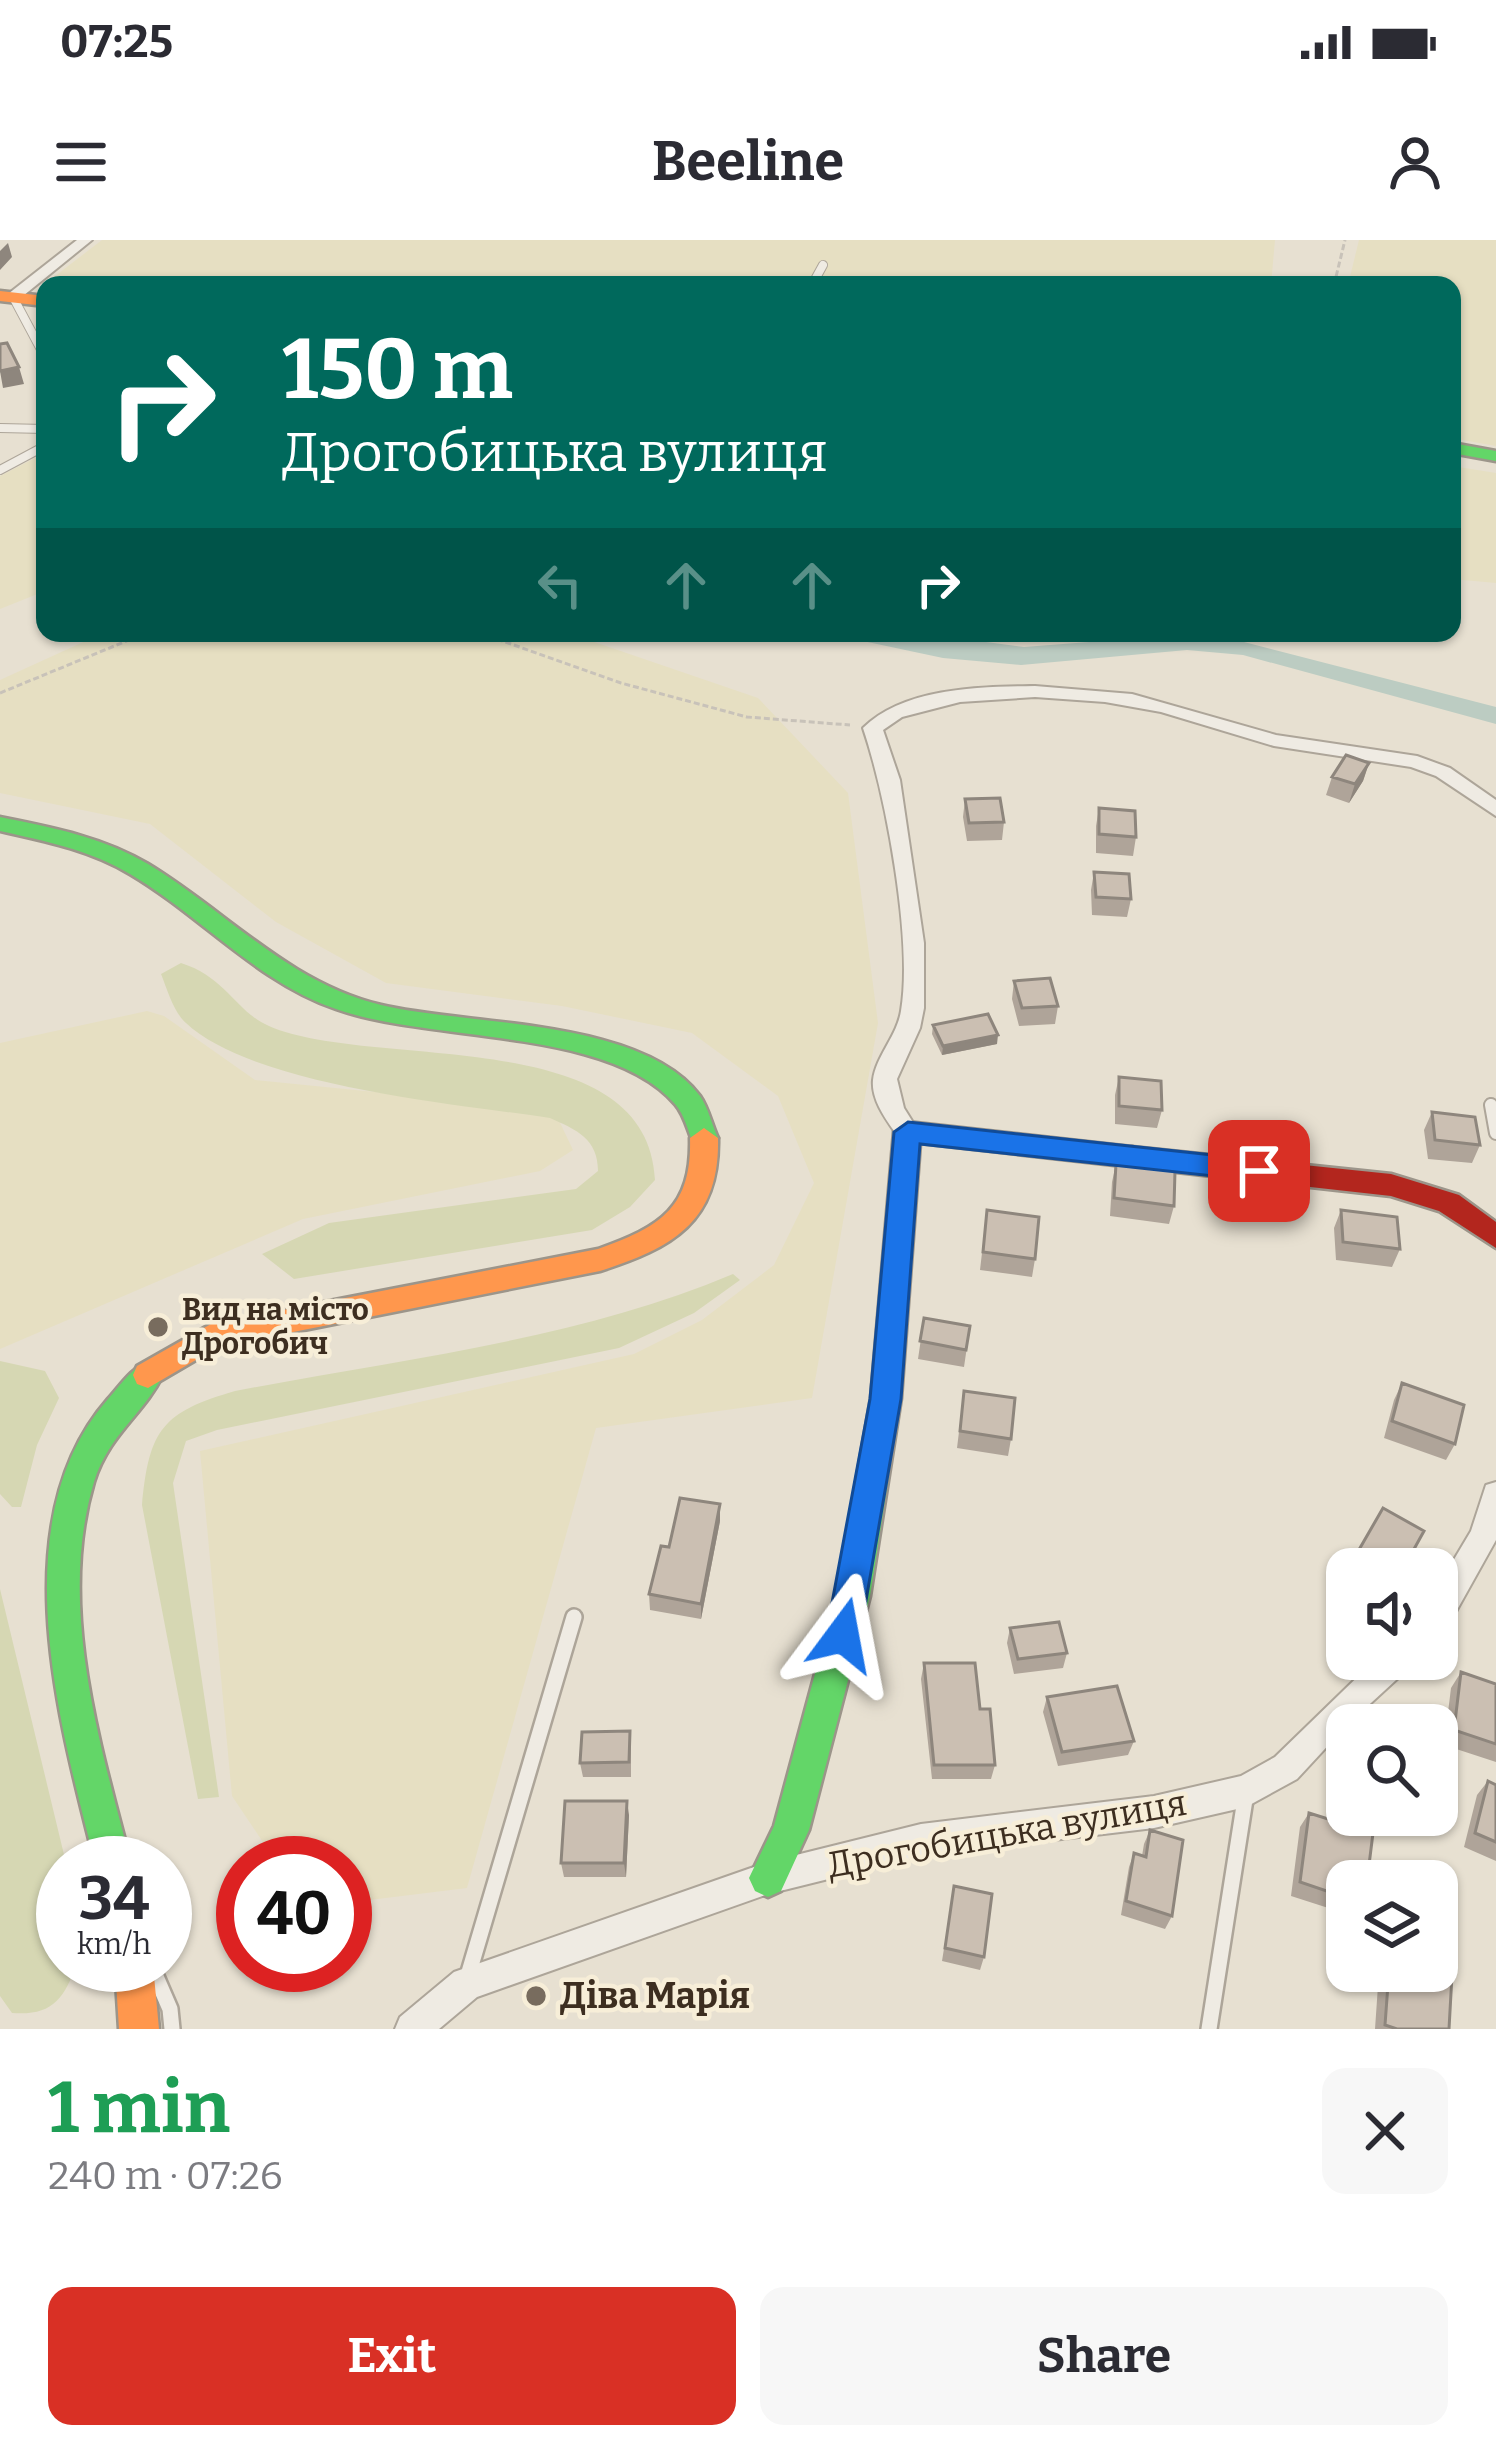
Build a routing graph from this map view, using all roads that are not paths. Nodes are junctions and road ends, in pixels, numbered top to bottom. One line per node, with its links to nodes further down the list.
1 (85, 240): 4 (street)
2 (823, 265): 3 (lane)
3 (817, 276)
4 (6, 297): 5 (main road); 6 (lane)
5 (36, 300)
6 (36, 343)
7 (0, 428): 8 (lane)
8 (36, 429)
9 (1461, 450): 11 (main road)
10 (36, 451): 12 (lane)
11 (1496, 456)
12 (0, 470)
13 (1496, 810): 16 (street)
14 (0, 824): 24 (main road)
15 (1491, 1106): 17 (lane)
16 (908, 1132): 18 (main road); 25 (main road, Дрогобицька вулиця)
17 (1496, 1132)
18 (1496, 1237)
19 (1496, 1493): 20 (street)
20 (1458, 1579)
21 (574, 1617): 26 (lane)
22 (1375, 1680): 23 (street, Дрогобицька вулиця)
23 (1246, 1791): 25 (street, Дрогобицька вулиця); 31 (lane)
24 (106, 1836)
25 (769, 1878): 26 (street, Дрогобицька вулиця)
26 (466, 1984): 30 (street, Дрогобицька вулиця)
27 (139, 1992): 29 (main road)
28 (163, 1992): 29 (lane)
29 (145, 2028)
30 (412, 2029)
31 (1209, 2029)

